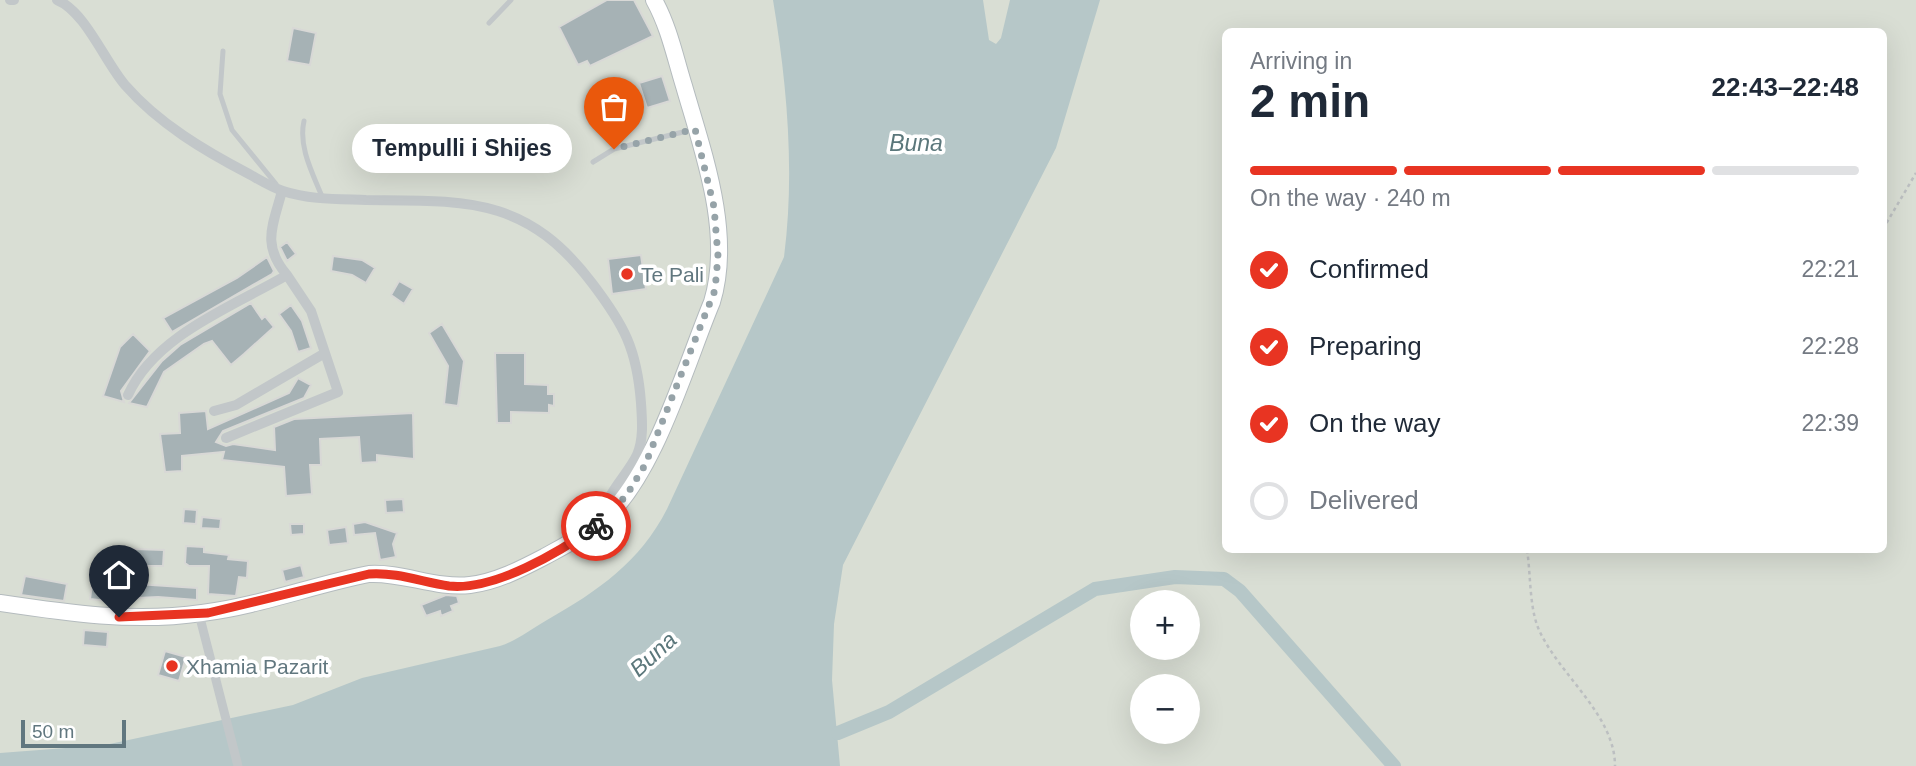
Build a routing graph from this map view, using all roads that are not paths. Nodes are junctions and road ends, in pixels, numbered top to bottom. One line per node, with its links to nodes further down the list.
1 (57, 0): 9 (street)
2 (511, 0): 4 (lane)
3 (654, 0): 7 (main road)
4 (489, 23)
5 (223, 51): 9 (lane)
6 (303, 121): 10 (lane)
7 (695, 129): 8 (lane); 16 (main road)
8 (593, 162)
9 (282, 191): 10 (street); 11 (street)
10 (323, 199): 16 (street)
11 (287, 275): 12 (street); 13 (street)
12 (325, 353): 14 (street); 15 (street)
13 (128, 395)
14 (214, 411)
15 (226, 438)
16 (603, 520): 18 (main road)
17 (0, 603): 18 (main road)
18 (199, 614): 19 (street)
19 (238, 766)

